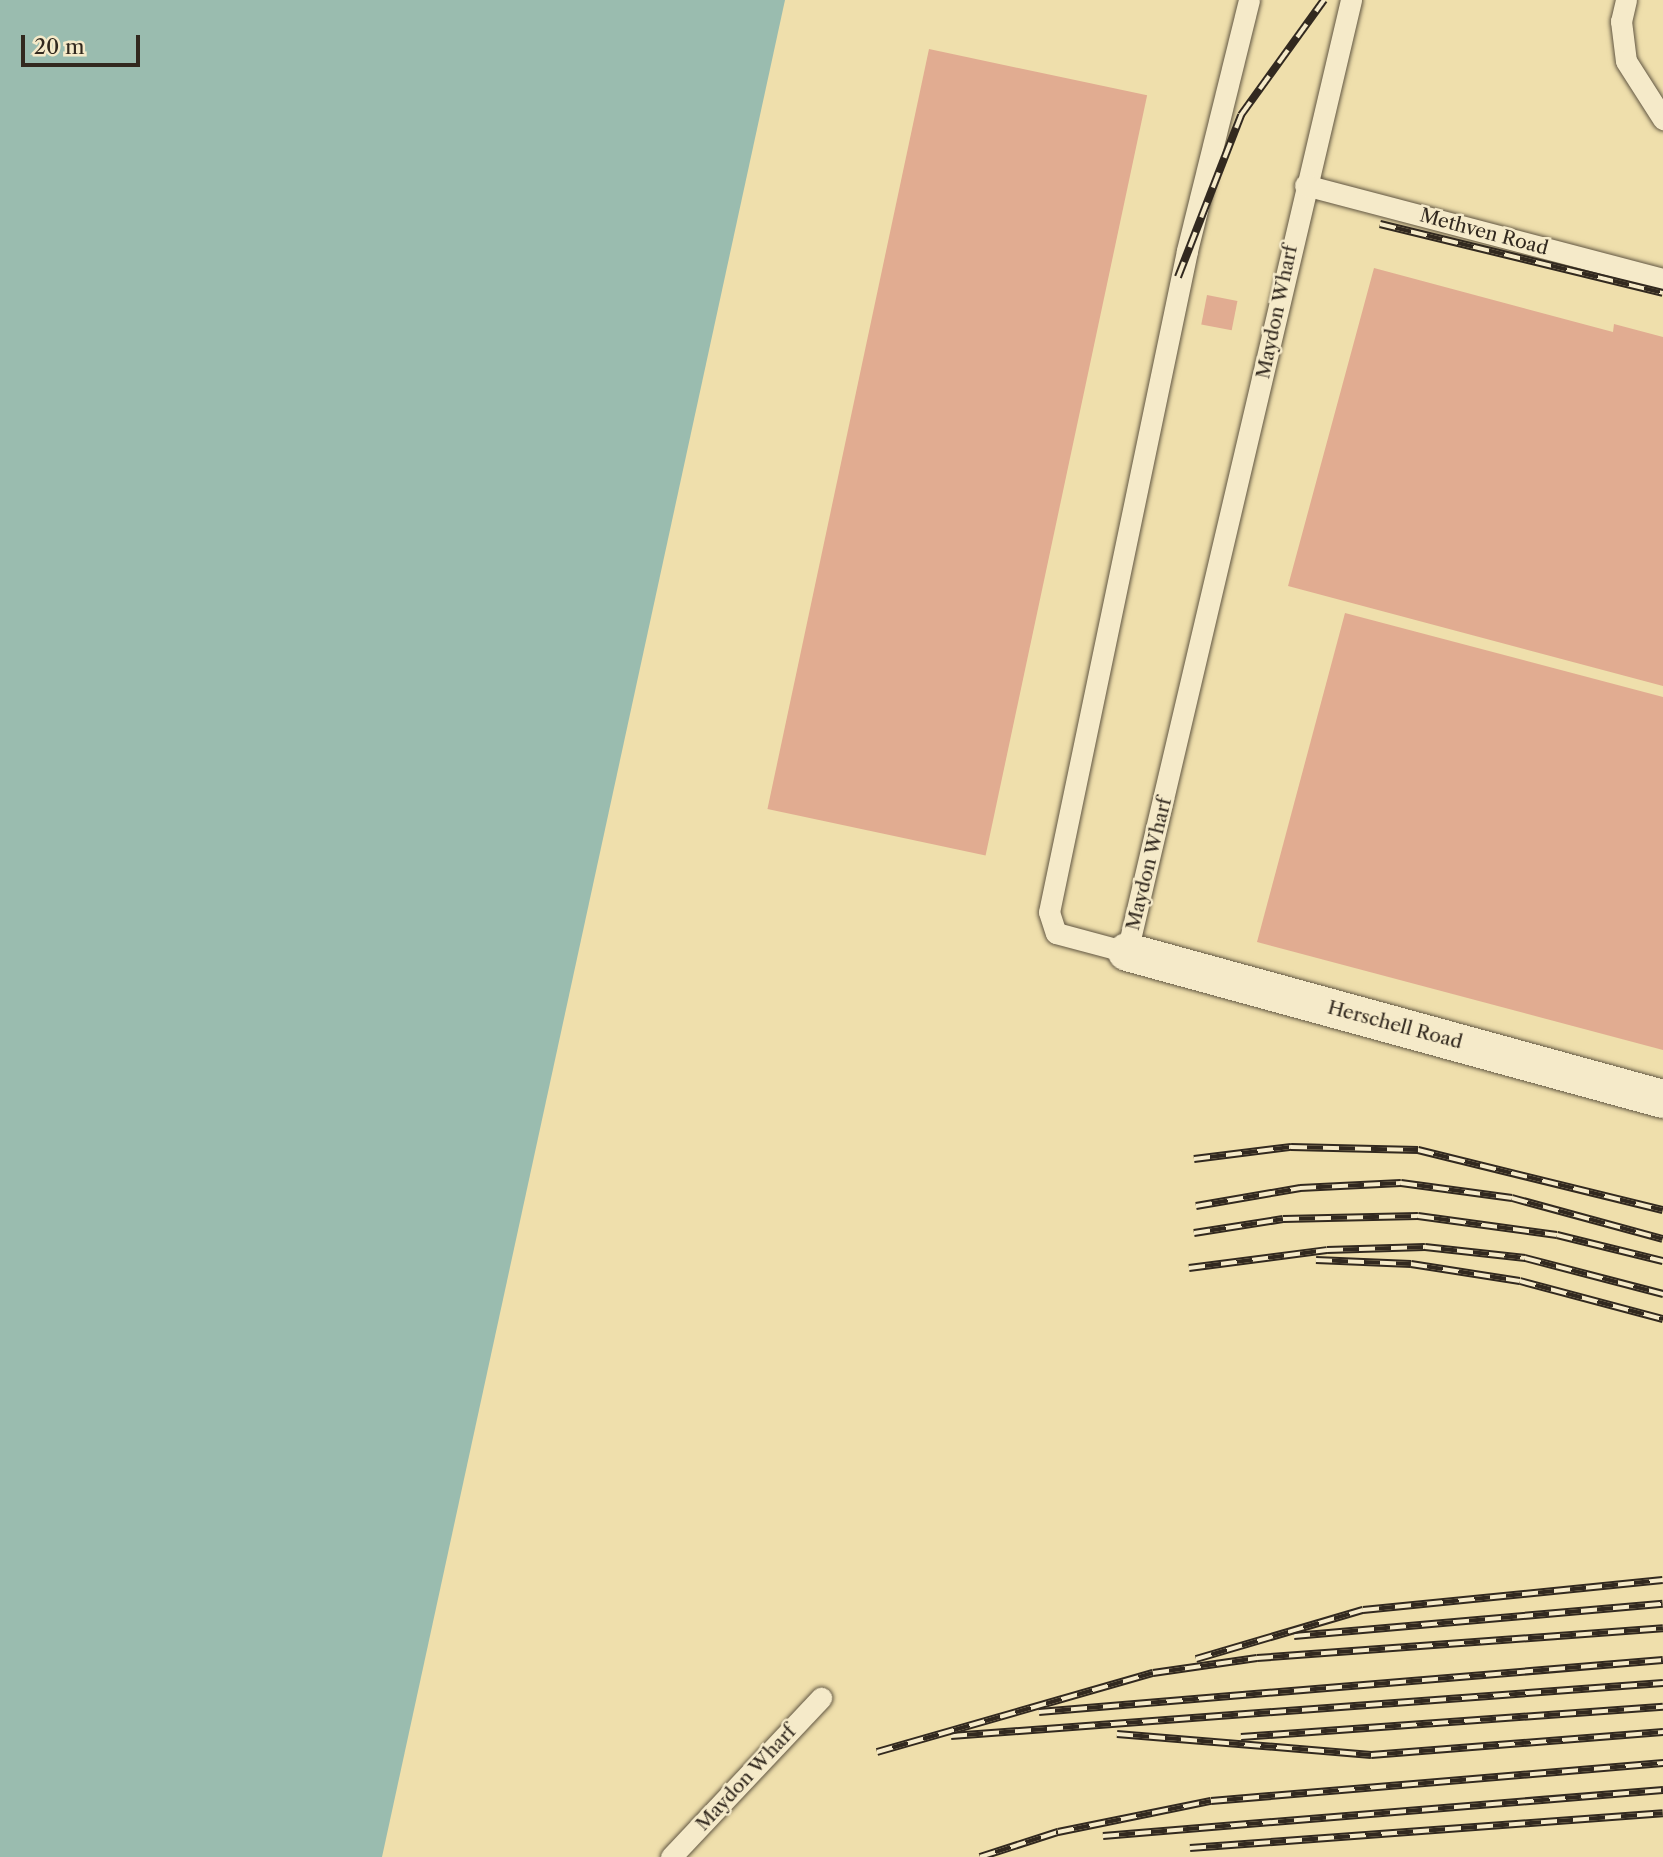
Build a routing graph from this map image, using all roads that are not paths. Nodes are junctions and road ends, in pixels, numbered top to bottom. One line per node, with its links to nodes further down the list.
1 (1249, 0): 7 (lane, Maydon Wharf)
2 (1626, 0): 4 (lane)
3 (1348, 9): 5 (lane, Maydon Wharf)
4 (1663, 118)
5 (1305, 185): 6 (lane, Methven Road); 7 (lane, Maydon Wharf)
6 (1663, 279)
7 (1127, 952): 8 (street, Herschell Road)
8 (1663, 1099)
9 (821, 1699): 10 (lane, Maydon Wharf)
10 (671, 1857)

